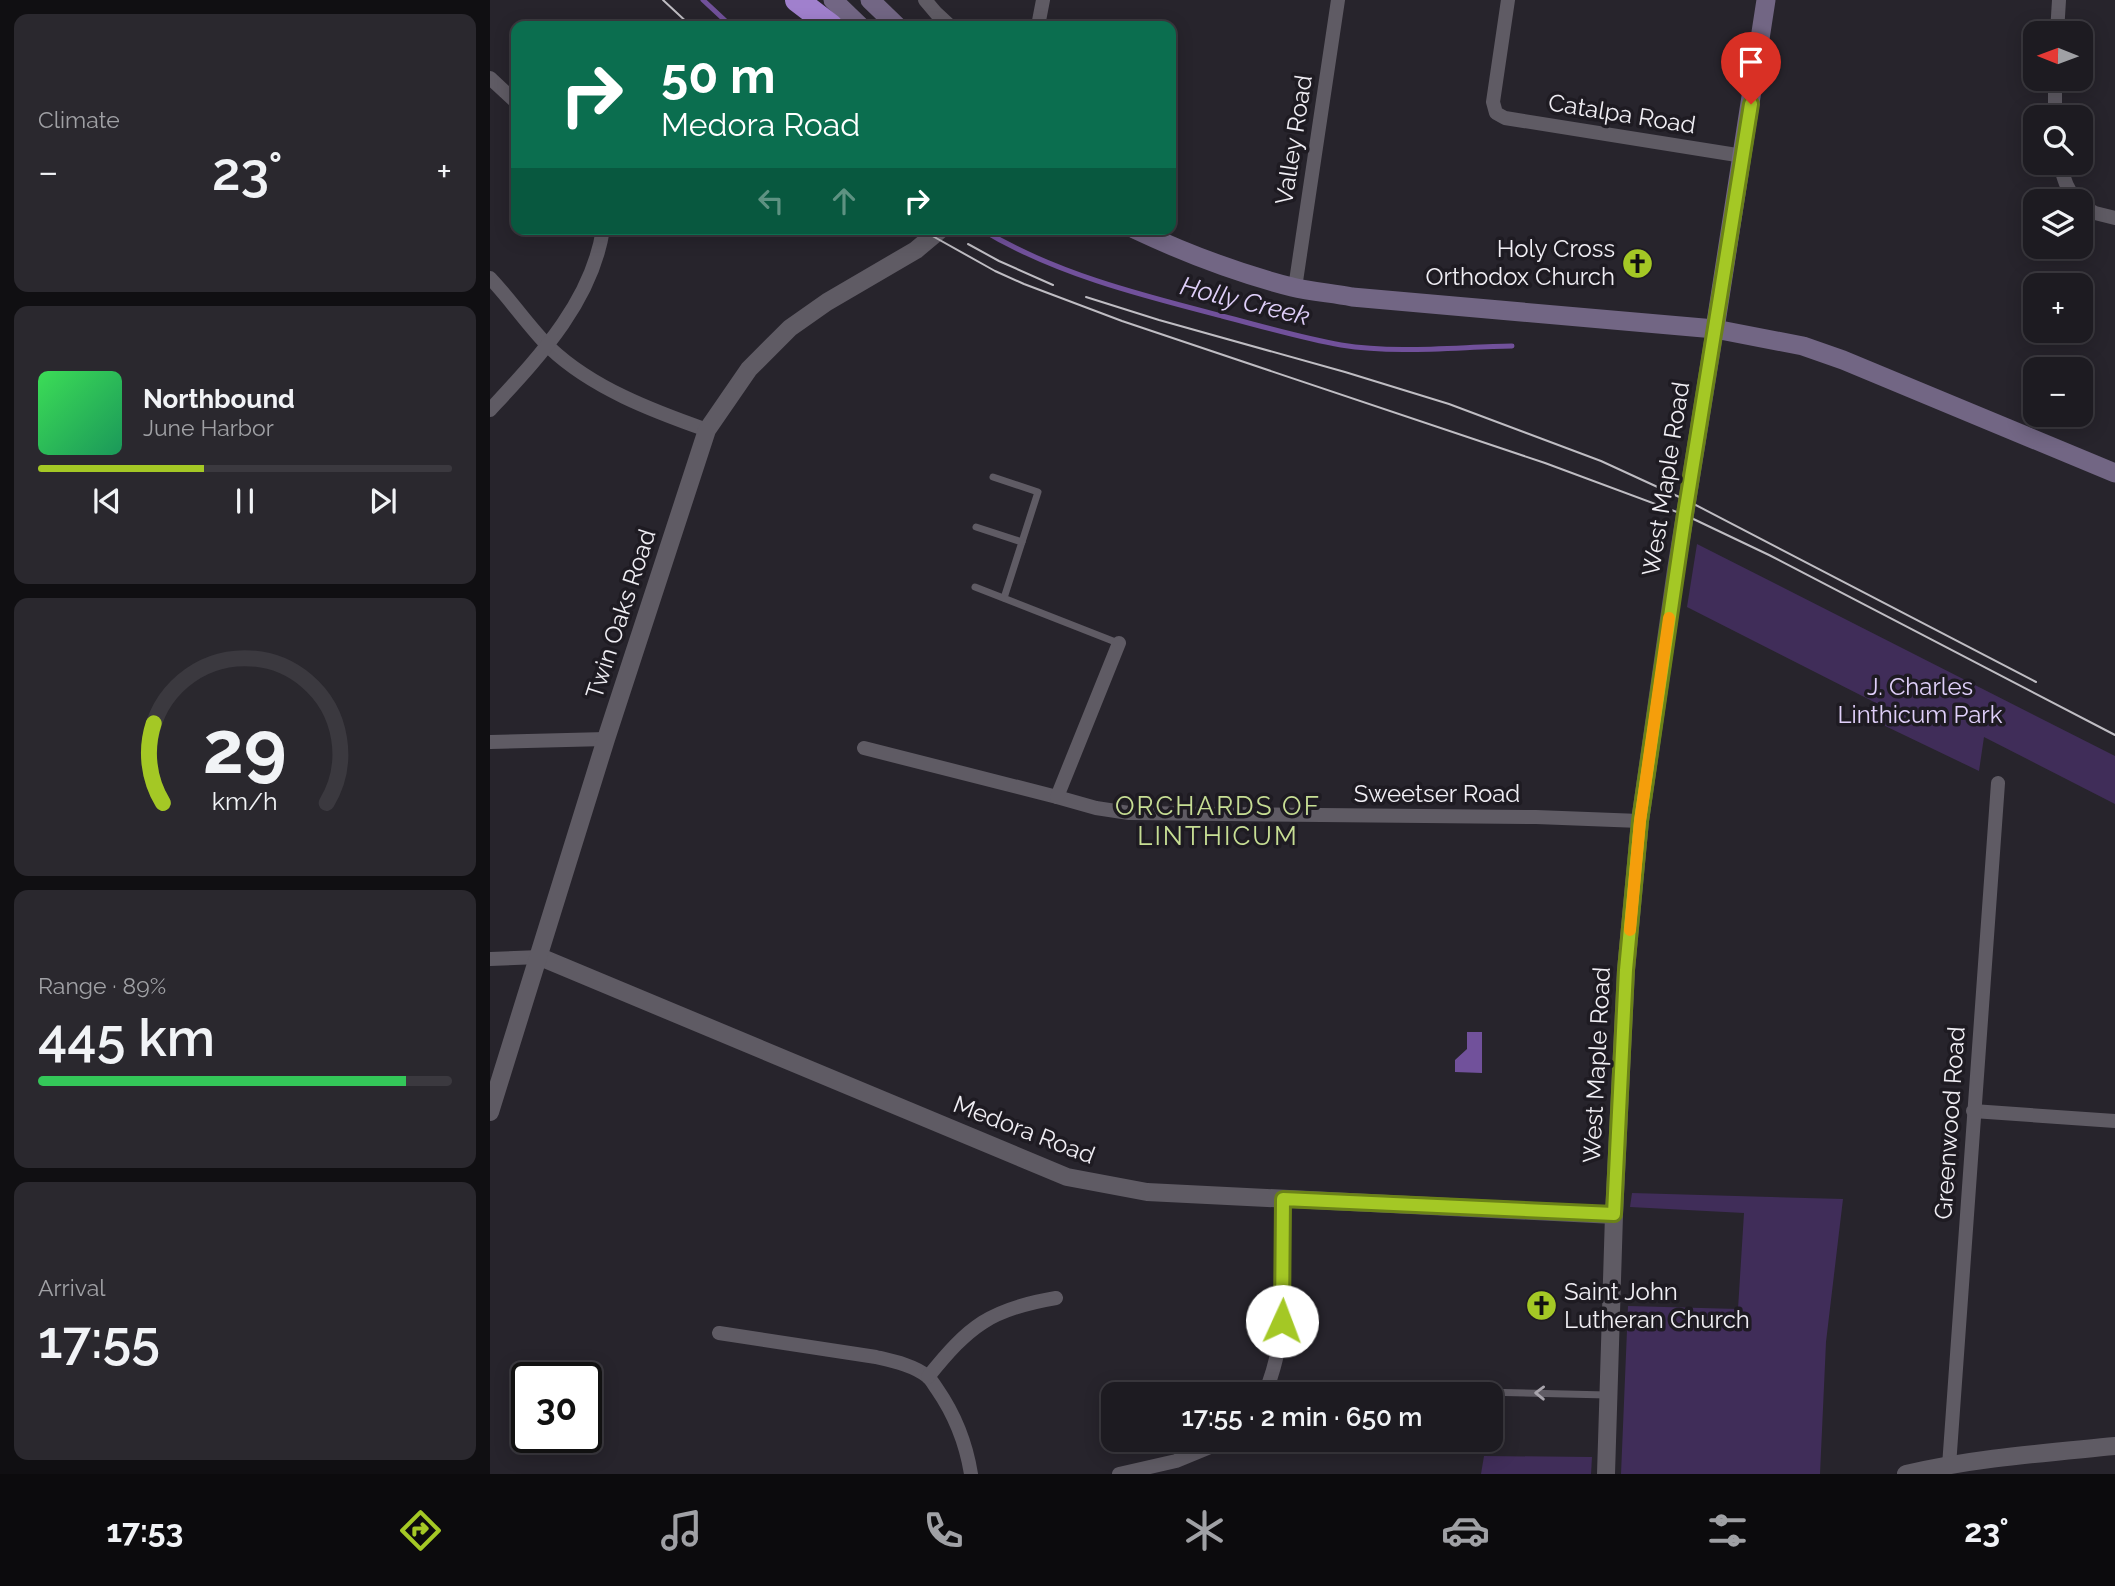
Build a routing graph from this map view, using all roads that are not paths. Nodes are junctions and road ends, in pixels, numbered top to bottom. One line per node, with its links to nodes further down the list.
1 (797, 0): 10 (highway)
2 (833, 0): 11 (main road)
3 (870, 0): 12 (main road)
4 (925, 0): 13 (street)
5 (1043, 0): 14 (street)
6 (1338, 0): 25 (street, Valley Road)
7 (1508, 0): 18 (street, Catalpa Road)
8 (1766, 0): 18 (main road)
9 (2059, 0): 15 (street)
10 (824, 21)
11 (855, 21)
12 (892, 21)
13 (945, 21)
14 (1039, 21)
15 (2058, 21)
16 (490, 78): 17 (street)
17 (511, 97)
18 (1743, 156): 26 (main road)
19 (2093, 212): 20 (street)
20 (2115, 218)
21 (602, 235): 27 (street)
22 (935, 235): 29 (street, Twin Oaks Road)
23 (1147, 235): 25 (main road)
24 (490, 278): 27 (street)
25 (1295, 288): 26 (main road)
26 (1715, 329): 30 (main road); 42 (street, West Maple Road)
27 (548, 346): 28 (street); 29 (street)
28 (490, 410)
29 (707, 430): 37 (street, Twin Oaks Road)
30 (2115, 473)
31 (993, 477): 33 (lane)
32 (976, 527): 33 (lane)
33 (1022, 542): 35 (lane)
34 (975, 587): 35 (lane)
35 (1004, 598): 36 (lane)
36 (1119, 643): 41 (street)
37 (606, 739): 38 (street); 43 (street, Twin Oaks Road)
38 (490, 742)
39 (864, 748): 41 (street, Sweetser Road)
40 (1998, 783): 45 (street, Greenwood Road)
41 (1057, 797): 42 (street, Sweetser Road)
42 (1640, 821): 49 (street, West Maple Road)
43 (540, 957): 44 (street, Medora Road); 46 (street, Twin Oaks Road); 48 (street, Medora Road)
44 (490, 959)
45 (1973, 1111): 47 (street); 58 (street, Greenwood Road)
46 (490, 1112)
47 (2115, 1121)
48 (1283, 1199): 49 (street, Medora Road); 53 (street)
49 (1614, 1214): 55 (street, West Maple Road)
50 (1056, 1298): 52 (street)
51 (719, 1333): 52 (street)
52 (928, 1377): 59 (street)
53 (1269, 1382)
54 (1503, 1393): 55 (lane, one-way to 54)
55 (1608, 1395): 61 (street, West Maple Road)
56 (2115, 1446): 58 (street)
57 (1198, 1452): 60 (street)
58 (1949, 1466): 62 (street)
59 (971, 1474)
60 (1119, 1474)
61 (1606, 1474)
62 (1908, 1474)

